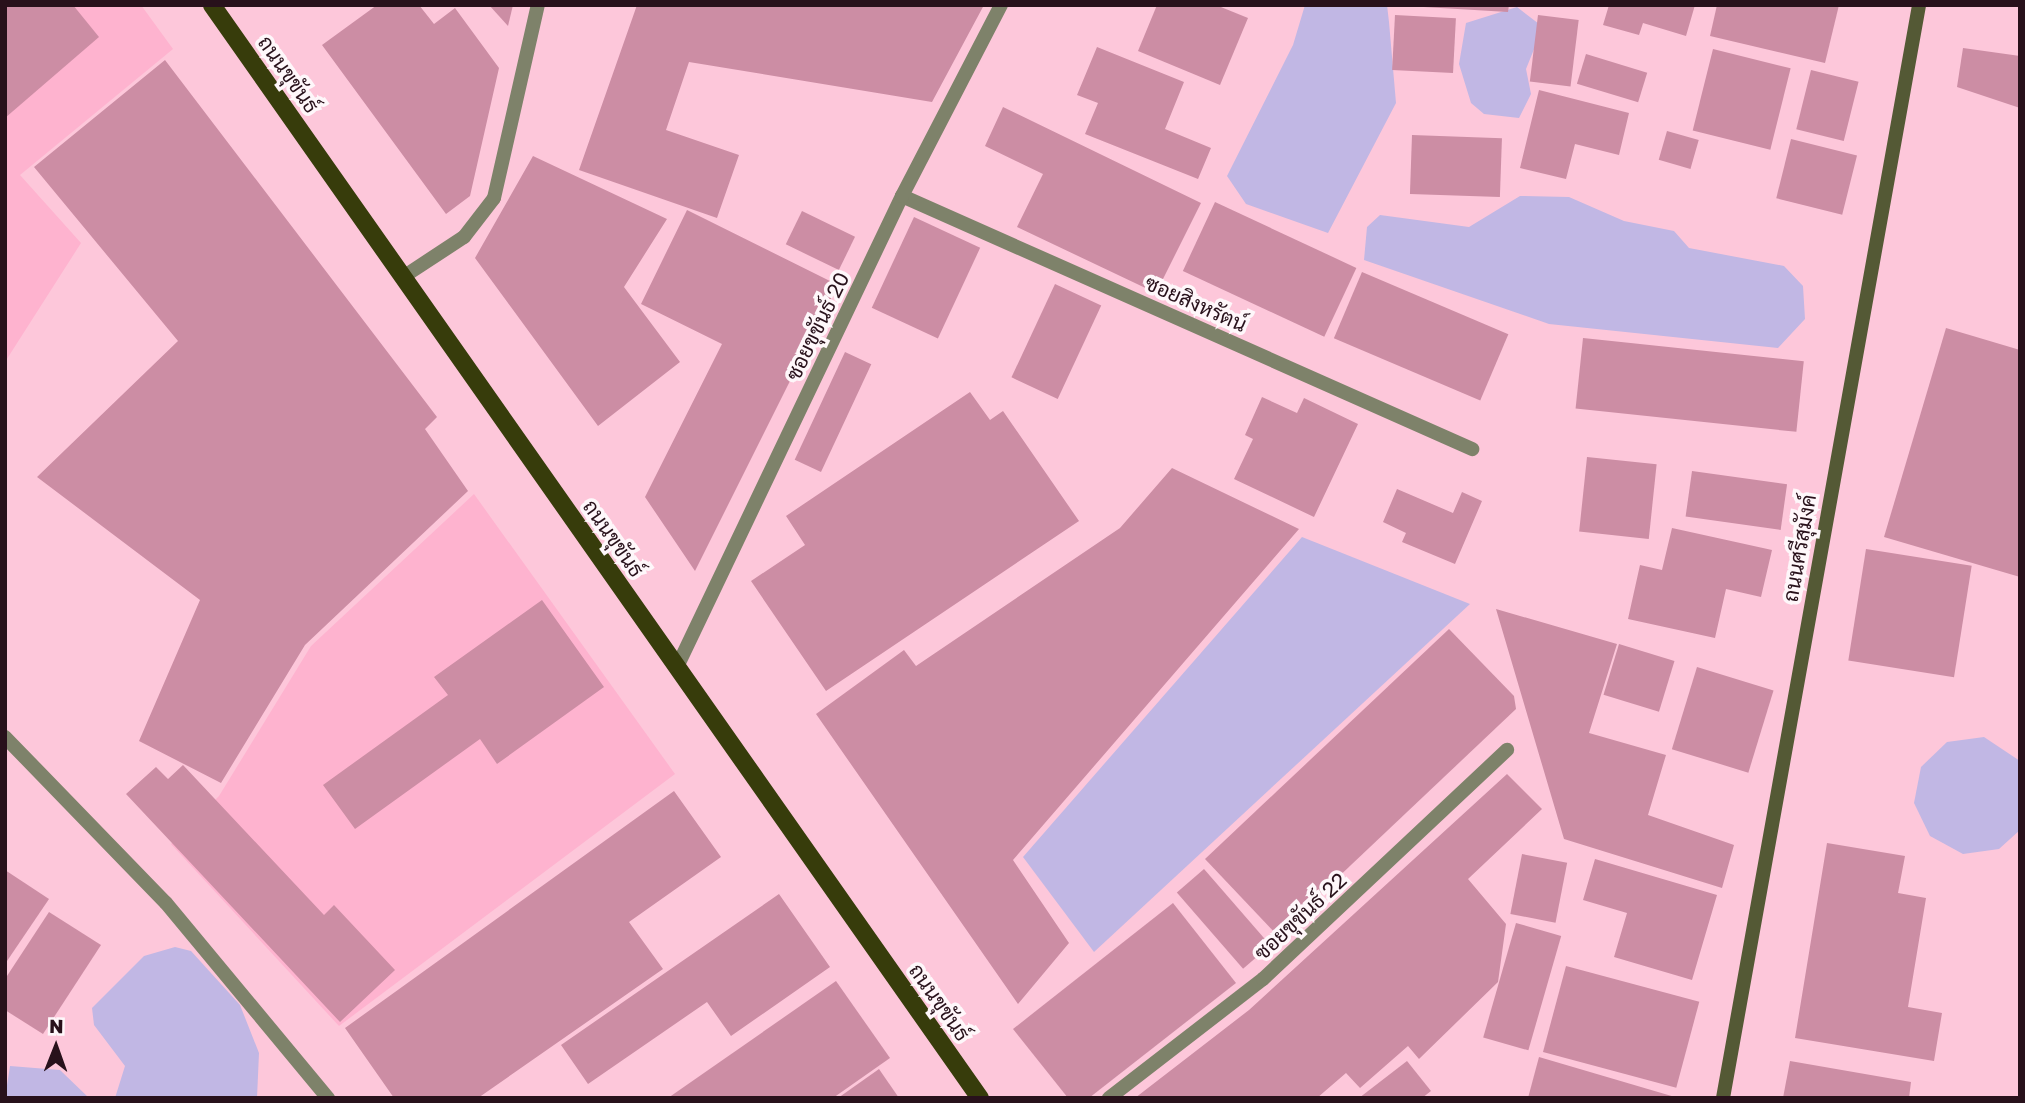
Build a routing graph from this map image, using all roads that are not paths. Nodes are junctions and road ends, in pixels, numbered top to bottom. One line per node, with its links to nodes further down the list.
1 (212, 5): 6 (main road, ถนนขุขันธ์)
2 (538, 5): 6 (street)
3 (1001, 5): 5 (street, ซอยขุขันธ์ 20)
4 (1919, 5): 14 (street, ถนนศรีสุมังค์)
5 (902, 196): 7 (street, ซอยสิงหรัตน์); 8 (street, ซอยขุขันธ์ 20)
6 (403, 277): 8 (main road, ถนนขุขันธ์)
7 (1472, 449)
8 (677, 667): 12 (main road, ถนนขุขันธ์)
9 (5, 737): 11 (street)
10 (1507, 750): 13 (street, ซอยขุขันธ์ 22)
11 (328, 1098)
12 (980, 1098)
13 (1109, 1098)
14 (1723, 1098)

